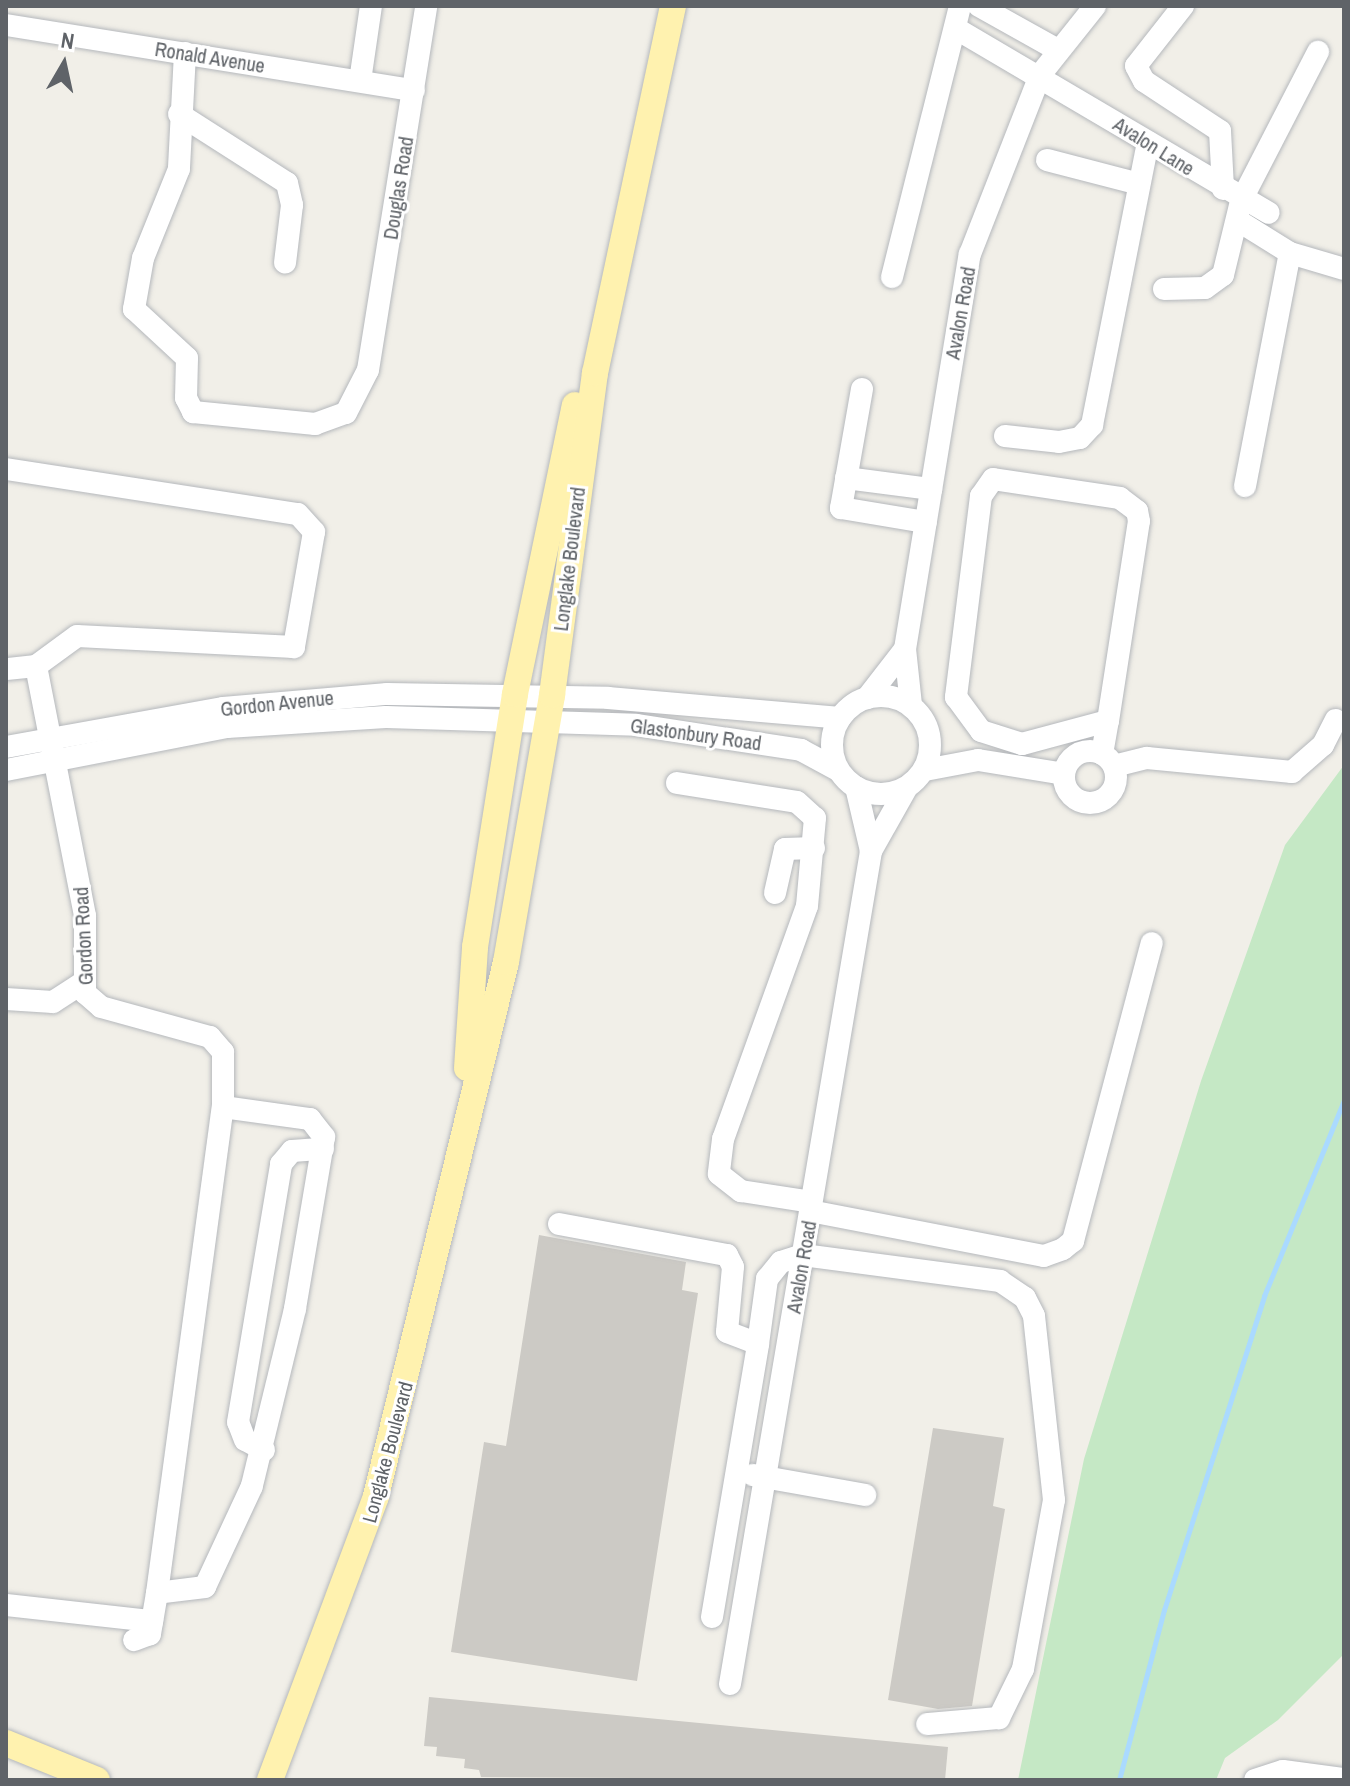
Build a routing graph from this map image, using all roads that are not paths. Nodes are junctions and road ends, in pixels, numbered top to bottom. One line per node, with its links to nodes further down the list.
1 (371, 6): 14 (street)
2 (426, 6): 15 (street, Douglas Road)
3 (665, 6): 37 (main road, Longlake Boulevard)
4 (673, 6): 38 (main road, Longlake Boulevard)
5 (979, 6): 10 (street)
6 (1095, 6): 10 (street, Avalon Road)
7 (1183, 6): 20 (street)
8 (958, 17): 13 (street, Avalon Lane); 25 (street)
9 (6, 25): 12 (street, Ronald Avenue)
10 (1056, 49): 13 (street, Avalon Road)
11 (1318, 52): 20 (street)
12 (185, 53): 14 (street, Ronald Avenue); 16 (street)
13 (1040, 75): 17 (street, Avalon Lane); 32 (street, Avalon Road)
14 (360, 81): 15 (street, Ronald Avenue)
15 (414, 90): 16 (street, Douglas Road)
16 (179, 114): 23 (street)
17 (1148, 142): 19 (street); 20 (street, Avalon Lane)
18 (1047, 160): 19 (street)
19 (1139, 184): 28 (street)
20 (1233, 203): 21 (street, Avalon Lane); 22 (street); 26 (street)
21 (1269, 213)
22 (1290, 253): 24 (street); 31 (street)
23 (285, 263)
24 (1344, 269)
25 (892, 277)
26 (1164, 289)
27 (862, 389): 30 (street)
28 (1005, 436)
29 (6, 469): 35 (street)
30 (846, 478): 32 (street); 33 (street)
31 (1245, 486)
32 (931, 489): 33 (street, Avalon Road)
33 (926, 522): 34 (street, Avalon Road)
34 (905, 649): 39 (street); 40 (street)
35 (36, 666): 36 (street); 48 (street, Gordon Road)
36 (6, 669)
37 (515, 694): 38 (street, Gordon Avenue); 45 (main road, Longlake Boulevard); 48 (street, Gordon Avenue)
38 (552, 695): 41 (street, Glastonbury Road); 44 (main road, Longlake Boulevard)
39 (867, 698): 40 (street); 41 (street)
40 (911, 705): 46 (street)
41 (840, 718): 52 (street)
42 (1336, 720): 50 (street)
43 (1108, 721): 43 (street); 50 (street)
44 (547, 722): 45 (street, Gordon Avenue); 52 (street, Glastonbury Road); 65 (main road, Longlake Boulevard)
45 (511, 724): 48 (street, Gordon Avenue); 65 (main road, Longlake Boulevard)
46 (928, 728): 49 (street); 53 (street)
47 (6, 747): 48 (street, Gordon Avenue)
48 (54, 749): 51 (street, Gordon Avenue); 62 (street, Gordon Road)
49 (978, 760): 53 (street); 54 (street)
50 (1108, 760): 54 (street); 54 (street)
51 (6, 770)
52 (838, 770): 56 (street)
53 (925, 770): 57 (street)
54 (1064, 774)
55 (677, 783): 58 (street)
56 (856, 787): 57 (street); 59 (street, Avalon Road)
57 (906, 789): 59 (street, Avalon Road)
58 (814, 848): 60 (street); 67 (street)
59 (871, 851): 67 (street, Avalon Road)
60 (775, 893)
61 (1152, 943): 67 (street)
62 (82, 983): 63 (street); 64 (street, Gordon Road)
63 (6, 999)
64 (223, 1107): 66 (street); 75 (street)
65 (465, 1112): 85 (main road, Longlake Boulevard)
66 (323, 1149): 71 (street); 71 (street)
67 (811, 1206): 69 (street, Avalon Road)
68 (559, 1224): 70 (street)
69 (803, 1255): 70 (street); 73 (street, Avalon Road); 81 (street)
70 (758, 1344): 72 (street)
71 (264, 1450): 75 (street)
72 (736, 1473): 73 (street); 77 (street)
73 (765, 1477): 74 (street); 80 (street, Avalon Road)
74 (865, 1495)
75 (157, 1593): 78 (street)
76 (6, 1605): 78 (street)
77 (712, 1617)
78 (152, 1621): 79 (street)
79 (134, 1640)
80 (730, 1684)
81 (927, 1724)
82 (6, 1743): 84 (main road)
83 (1344, 1779): 86 (street)
84 (97, 1780)
85 (270, 1780)
86 (1255, 1780)

